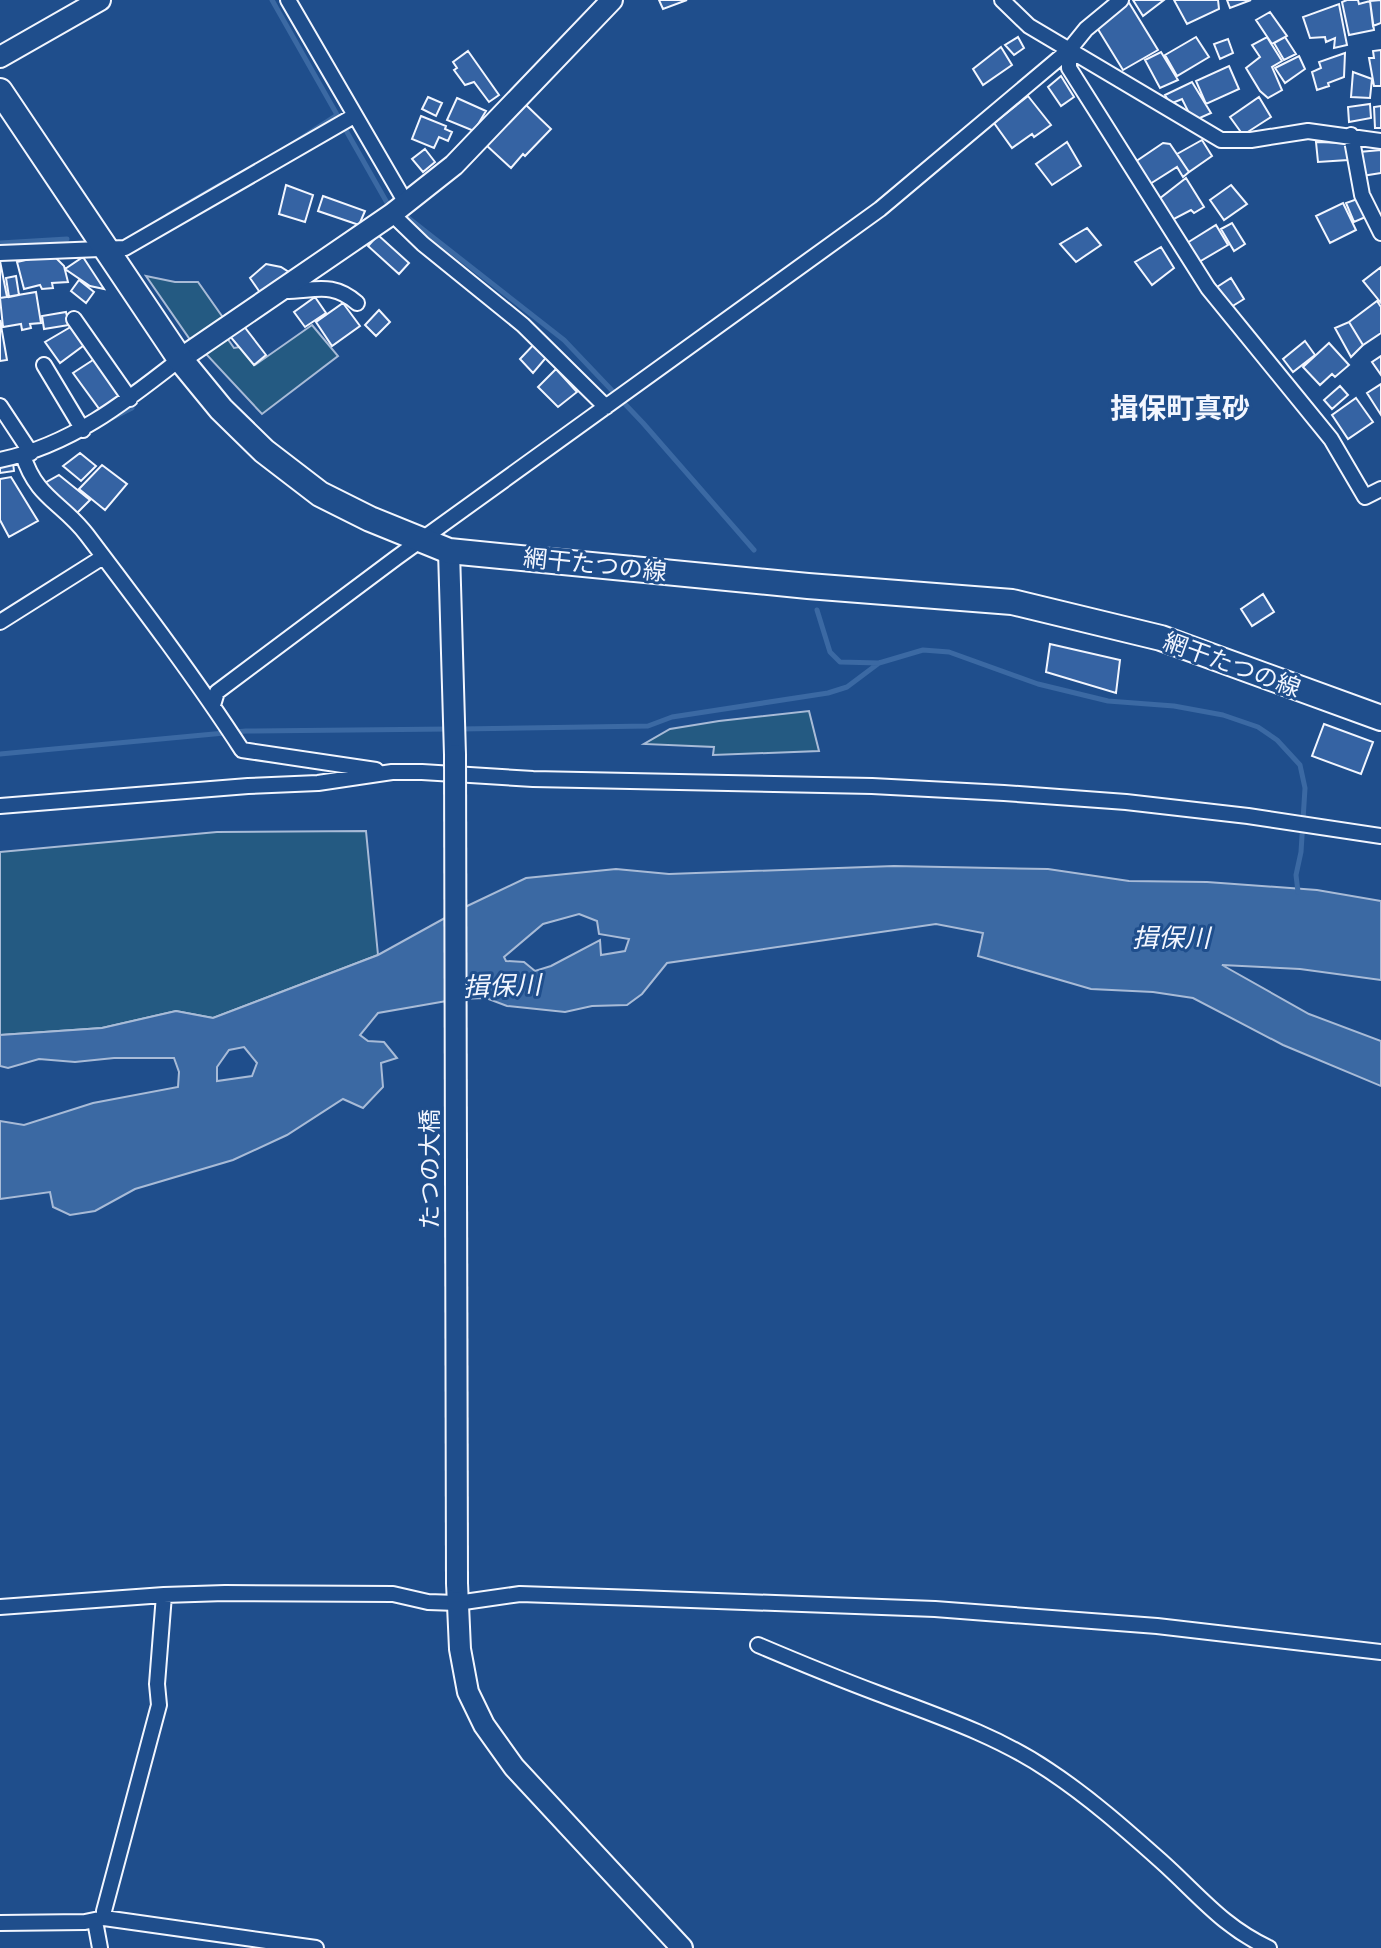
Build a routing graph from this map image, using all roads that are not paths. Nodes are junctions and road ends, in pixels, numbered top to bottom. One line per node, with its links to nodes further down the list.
1 (100, 0): 7 (street)
2 (288, 0): 9 (street)
3 (612, 0): 12 (street)
4 (1002, 0): 6 (street)
5 (1121, 0): 6 (street)
6 (1069, 50): 10 (street); 23 (street); 27 (street)
7 (0, 57)
8 (0, 91): 14 (main road, 網干たつの線)
9 (354, 116): 12 (street); 14 (street)
10 (1351, 135): 11 (street); 13 (street)
11 (1381, 141)
12 (399, 209): 16 (street); 23 (street)
13 (1381, 233)
14 (106, 248): 15 (street); 19 (main road, 網干たつの線)
15 (0, 253)
16 (281, 291): 17 (street); 19 (street)
17 (357, 303)
18 (74, 319): 21 (street)
19 (180, 359): 21 (street); 28 (main road, 網干たつの線)
20 (44, 365): 24 (street)
21 (130, 399): 24 (street)
22 (0, 406): 25 (street)
23 (606, 407): 28 (street)
24 (83, 430): 25 (street)
25 (27, 454): 26 (street); 30 (street)
26 (0, 460)
27 (1381, 489)
28 (423, 539): 29 (main road, 網干たつの線); 32 (street)
29 (449, 551): 33 (main road, 網干たつの線); 37 (street, たつの大橋, bridge)
30 (103, 557): 31 (street); 32 (street)
31 (0, 622)
32 (213, 705): 34 (street)
33 (1381, 718)
34 (392, 772): 35 (street); 36 (street)
35 (0, 806)
36 (1381, 836)
37 (457, 1593): 38 (street); 41 (street); 46 (street, たつの大橋)
38 (164, 1595): 39 (street); 42 (street)
39 (0, 1607)
40 (758, 1645): 47 (street)
41 (1381, 1652)
42 (100, 1919): 43 (street); 44 (street); 45 (street)
43 (0, 1923)
44 (100, 1948)
45 (316, 1948)
46 (682, 1948)
47 (1269, 1948)

